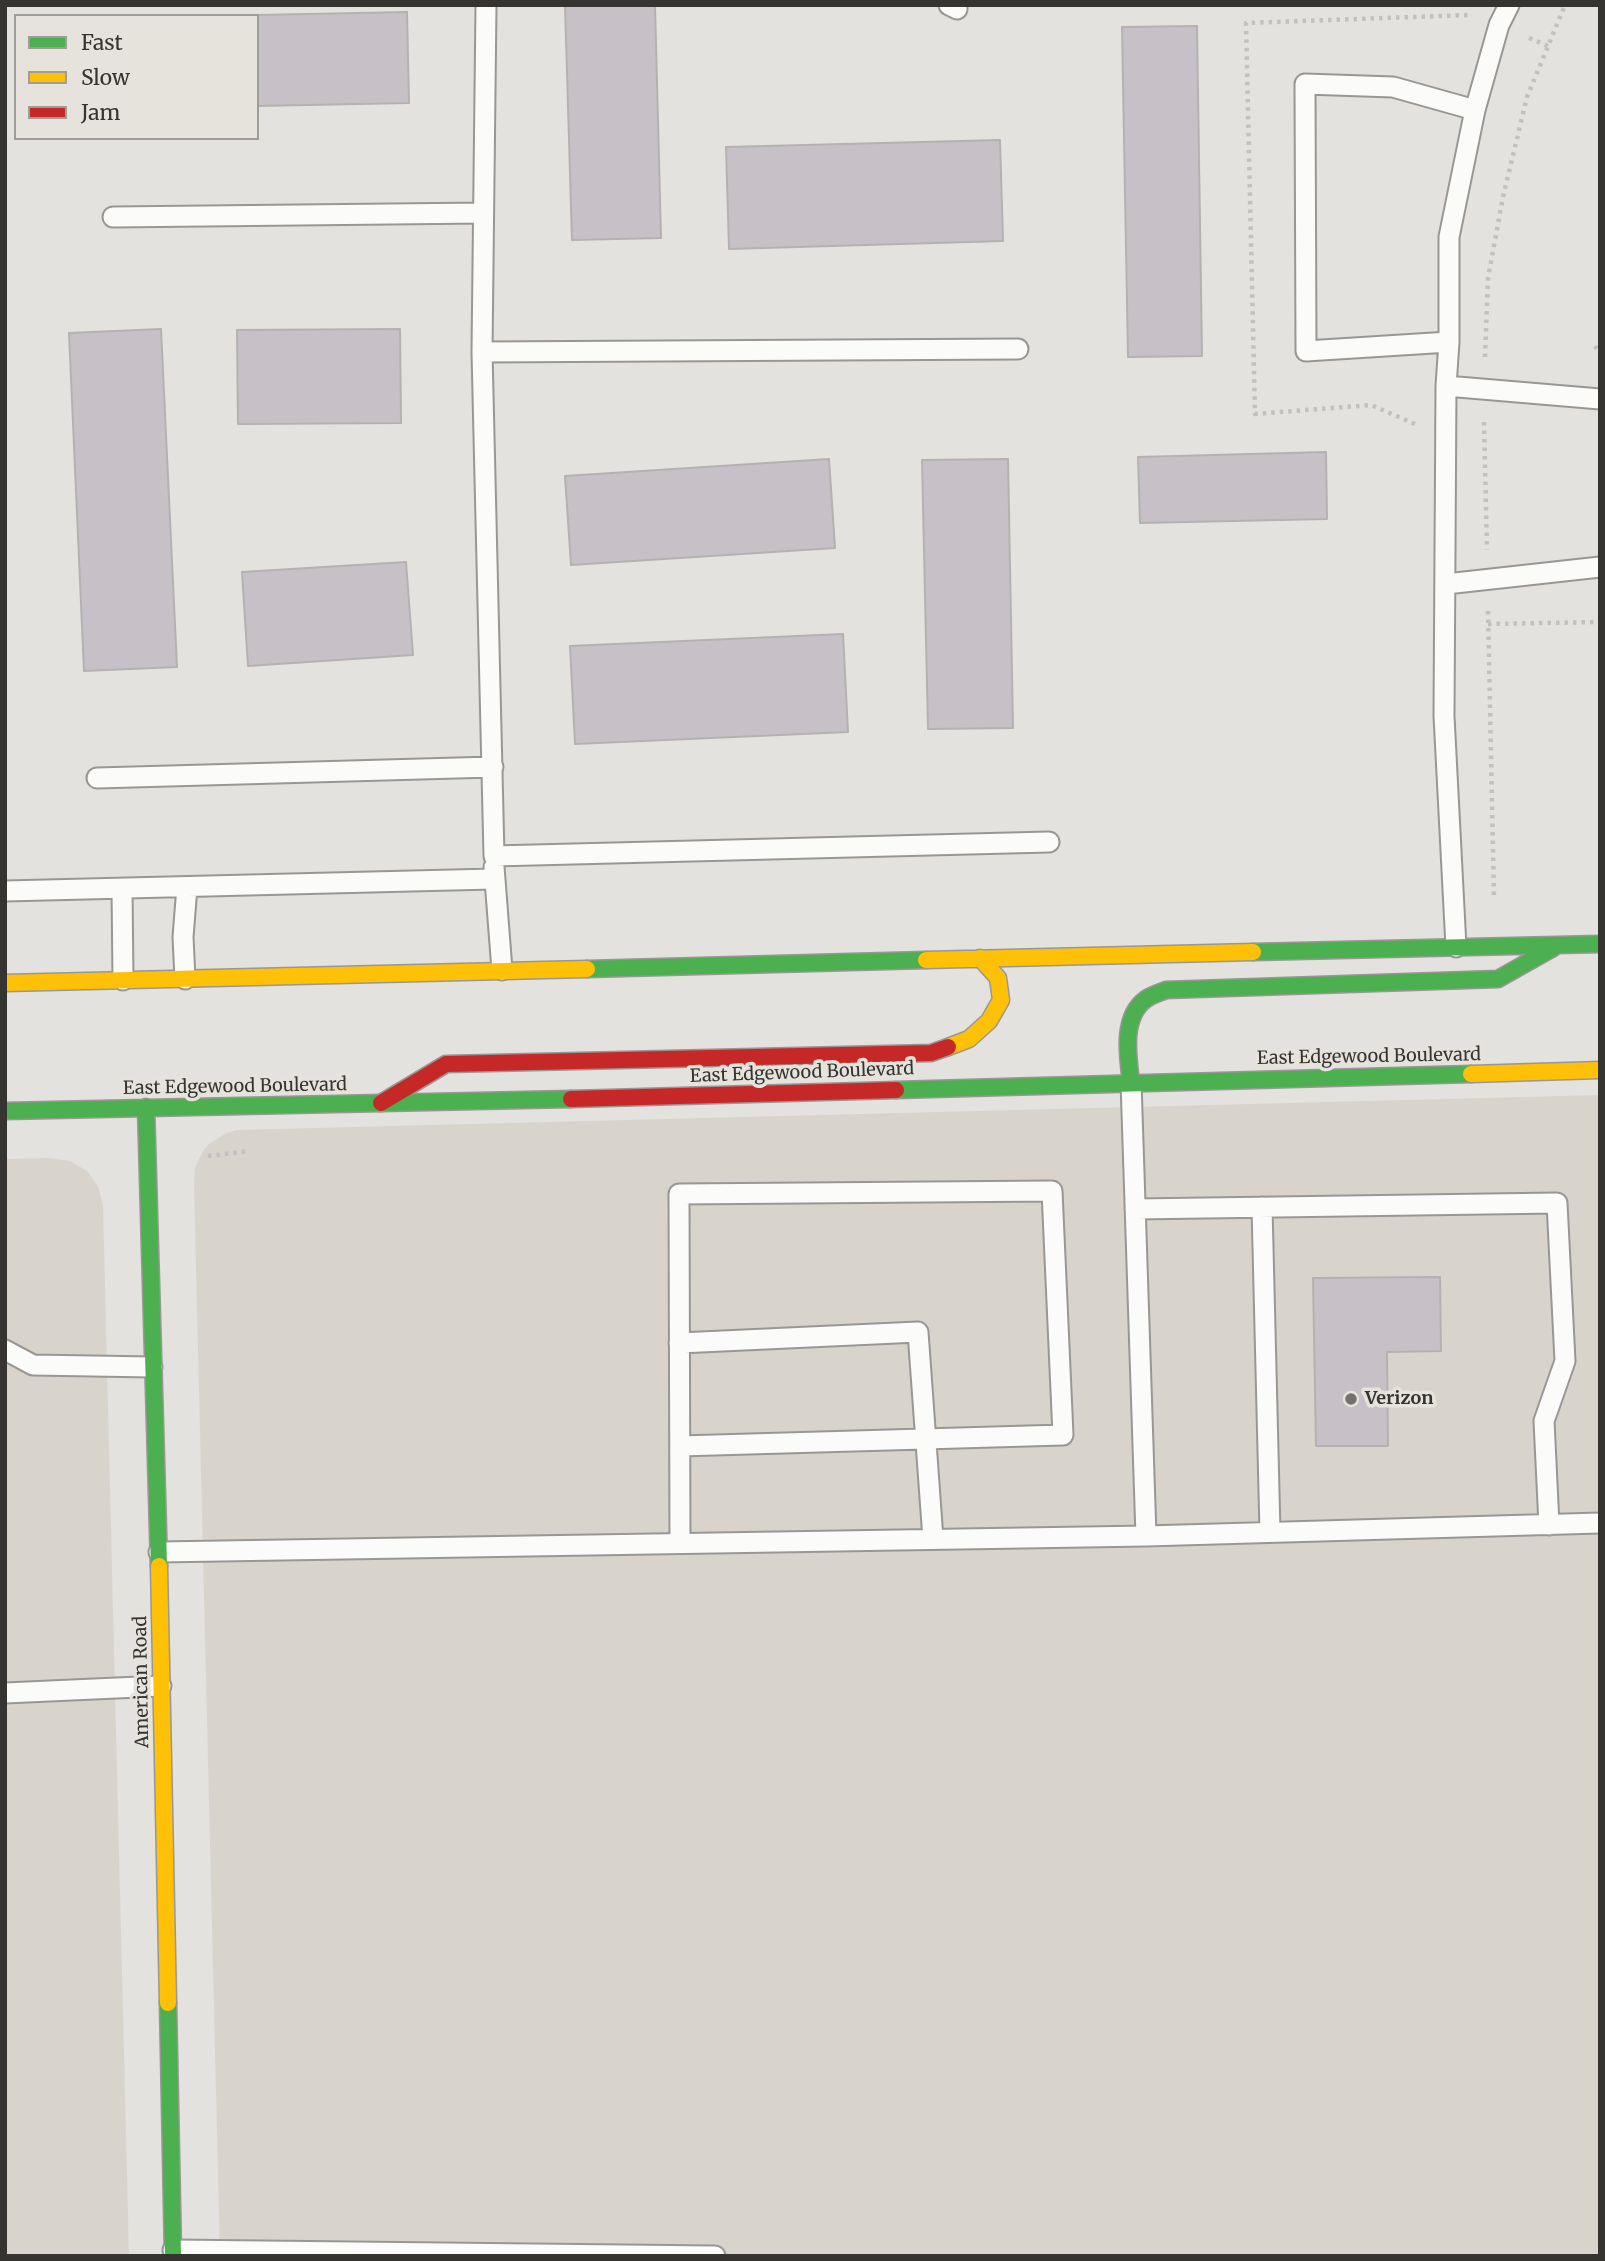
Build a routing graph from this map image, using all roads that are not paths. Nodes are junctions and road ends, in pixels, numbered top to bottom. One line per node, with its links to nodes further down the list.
1 (486, 5): 4 (lane)
2 (1509, 5): 3 (lane)
3 (1475, 110): 6 (lane); 6 (lane)
4 (483, 213): 5 (lane); 8 (lane)
5 (113, 217)
6 (1449, 342): 9 (lane)
7 (1018, 349): 8 (lane)
8 (482, 352): 13 (lane)
9 (1446, 386): 10 (lane); 12 (lane)
10 (1600, 399)
11 (1600, 567): 12 (lane)
12 (1446, 584): 23 (lane)
13 (493, 767): 14 (lane); 16 (lane)
14 (97, 778)
15 (1049, 842): 16 (lane)
16 (494, 856): 17 (lane)
17 (493, 878): 18 (lane); 25 (lane)
18 (187, 887): 19 (lane); 26 (lane)
19 (122, 889): 20 (lane); 27 (lane)
20 (5, 891)
21 (1600, 944): 22 (street)
22 (1558, 945): 23 (street); 32 (street)
23 (1456, 947): 24 (street)
24 (979, 958): 25 (street); 33 (street)
25 (502, 970): 26 (street)
26 (185, 979): 27 (street)
27 (124, 980): 28 (street)
28 (41, 982): 29 (street); 30 (street)
29 (5, 983)
30 (5, 1000)
31 (1600, 1070): 32 (street, East Edgewood Boulevard)
32 (1131, 1082): 33 (street, East Edgewood Boulevard); 37 (lane)
33 (379, 1104): 34 (street, East Edgewood Boulevard)
34 (146, 1107): 35 (street, East Edgewood Boulevard); 40 (street, American Road)
35 (5, 1111)
36 (1262, 1207): 37 (lane); 44 (lane); 45 (lane)
37 (1135, 1209): 46 (lane)
38 (679, 1343): 41 (lane); 41 (lane); 42 (lane)
39 (5, 1350): 40 (lane)
40 (152, 1367): 49 (street, American Road)
41 (926, 1440): 42 (lane); 47 (lane)
42 (680, 1447): 48 (lane)
43 (1600, 1524): 44 (lane)
44 (1549, 1525): 45 (lane)
45 (1270, 1532): 46 (lane)
46 (1146, 1536): 47 (lane)
47 (933, 1539): 48 (lane)
48 (680, 1544): 49 (lane)
49 (159, 1552): 50 (street, American Road)
50 (161, 1686): 51 (lane); 52 (street, American Road)
51 (5, 1693)
52 (173, 2253): 53 (lane)
53 (375, 2254): 54 (lane)
54 (715, 2256)

